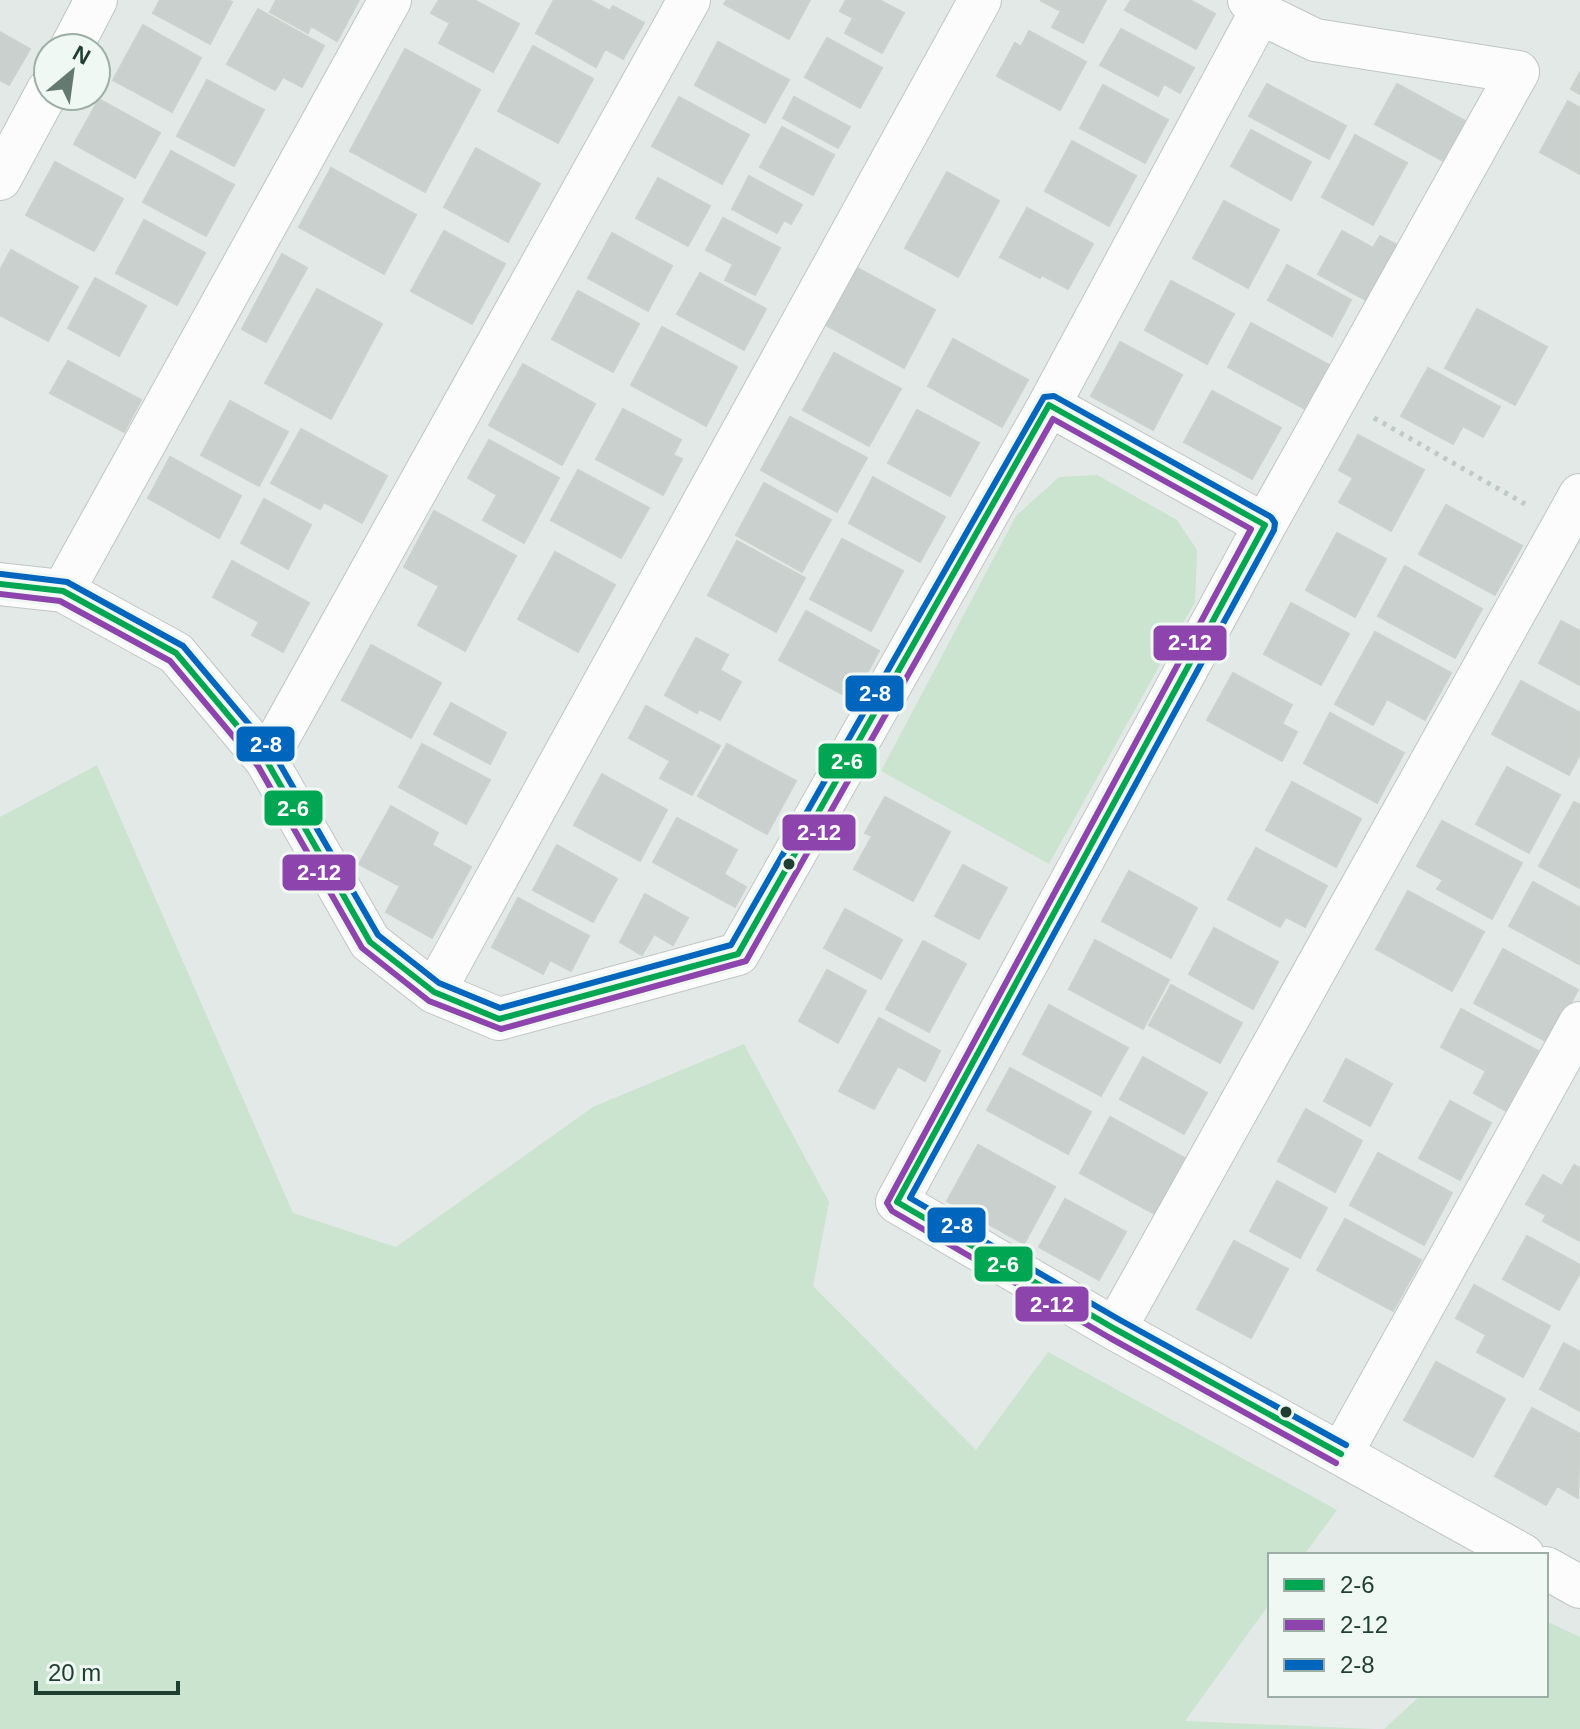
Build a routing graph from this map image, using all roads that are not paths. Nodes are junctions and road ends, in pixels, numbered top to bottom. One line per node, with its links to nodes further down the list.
1 (96, 0): 6 (street)
2 (390, 0): 13 (street)
3 (689, 0): 14 (street)
4 (980, 0): 15 (street)
5 (1254, 7): 9 (street); 11 (street)
6 (79, 32)
7 (36, 112): 8 (street)
8 (0, 179)
9 (1049, 405): 11 (street); 15 (street)
10 (1572, 510): 17 (street)
11 (1265, 525): 17 (street)
12 (0, 584): 13 (street)
13 (63, 591): 14 (street)
14 (266, 760): 15 (street)
15 (434, 992)
16 (1580, 1023): 18 (street)
17 (1115, 1329): 18 (street)
18 (1341, 1454): 19 (street)
19 (1519, 1553)

